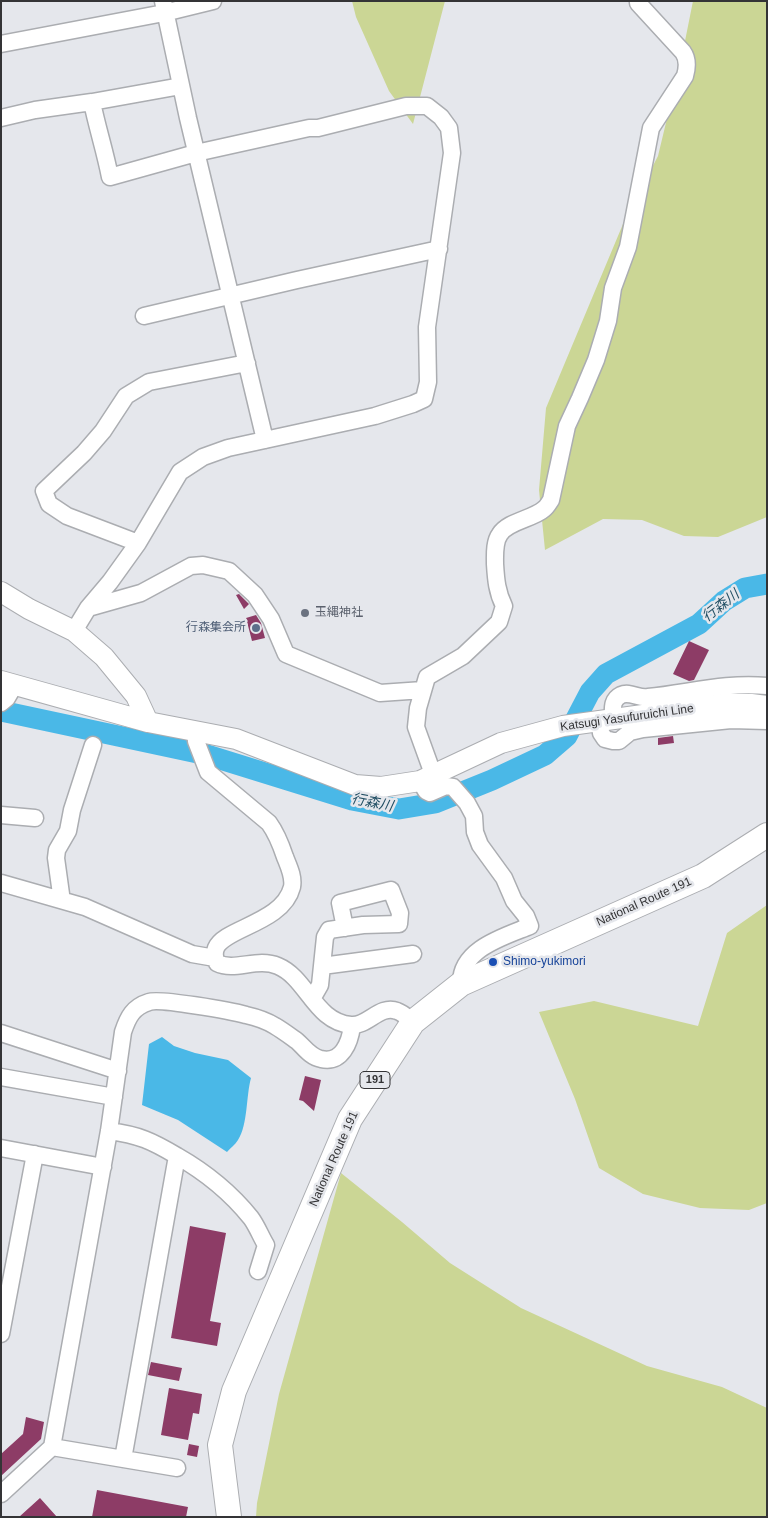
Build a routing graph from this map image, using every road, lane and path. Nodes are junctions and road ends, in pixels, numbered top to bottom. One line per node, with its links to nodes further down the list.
1 (213, 1): 3 (street)
2 (638, 1): 19 (street)
3 (163, 7): 4 (street); 5 (street)
4 (1, 44)
5 (181, 86): 6 (street); 8 (street)
6 (92, 102): 7 (street); 8 (street)
7 (1, 118)
8 (196, 153): 9 (street); 10 (street)
9 (439, 249): 10 (street); 13 (street)
10 (230, 296): 11 (street); 12 (street)
11 (144, 316)
12 (247, 363): 13 (street); 14 (street)
13 (265, 440): 14 (street)
14 (138, 543): 16 (street)
15 (1, 592): 17 (main road)
16 (88, 608): 17 (street); 19 (street)
17 (74, 631): 24 (main road)
18 (767, 686): 22 (street)
19 (423, 690): 27 (street)
20 (5, 692): 24 (main road, Katsugi Yasufuruichi Line)
21 (767, 706): 22 (main road, Katsugi Yasufuruichi Line)
22 (602, 720): 23 (street); 27 (main road, Katsugi Yasufuruichi Line)
23 (767, 721)
24 (148, 722): 25 (main road, Katsugi Yasufuruichi Line)
25 (195, 731): 27 (main road, Katsugi Yasufuruichi Line); 35 (street)
26 (93, 745): 32 (street)
27 (427, 778): 37 (street)
28 (1, 814): 29 (street)
29 (34, 818)
30 (767, 835): 37 (highway, National Route 191 / 191)
31 (1, 883): 32 (street)
32 (60, 900): 35 (street)
33 (345, 928): 36 (street)
34 (413, 954): 36 (street)
35 (215, 958): 38 (street)
36 (322, 966): 38 (street)
37 (461, 984): 39 (highway, National Route 191 / 191)
38 (312, 999): 40 (street)
39 (413, 1022): 40 (street); 56 (highway, National Route 191 / 191)
40 (352, 1026): 42 (street)
41 (1, 1033): 42 (street)
42 (118, 1071): 44 (street)
43 (1, 1077): 44 (street)
44 (114, 1097): 45 (street)
45 (110, 1131): 48 (street); 49 (street)
46 (1, 1148): 47 (street)
47 (35, 1154): 49 (street); 51 (street)
48 (177, 1156): 50 (street); 53 (street)
49 (103, 1167): 52 (street)
50 (258, 1271)
51 (1, 1334)
52 (52, 1447): 53 (street); 55 (street)
53 (123, 1459): 54 (street)
54 (177, 1468)
55 (1, 1494)
56 (229, 1517)

